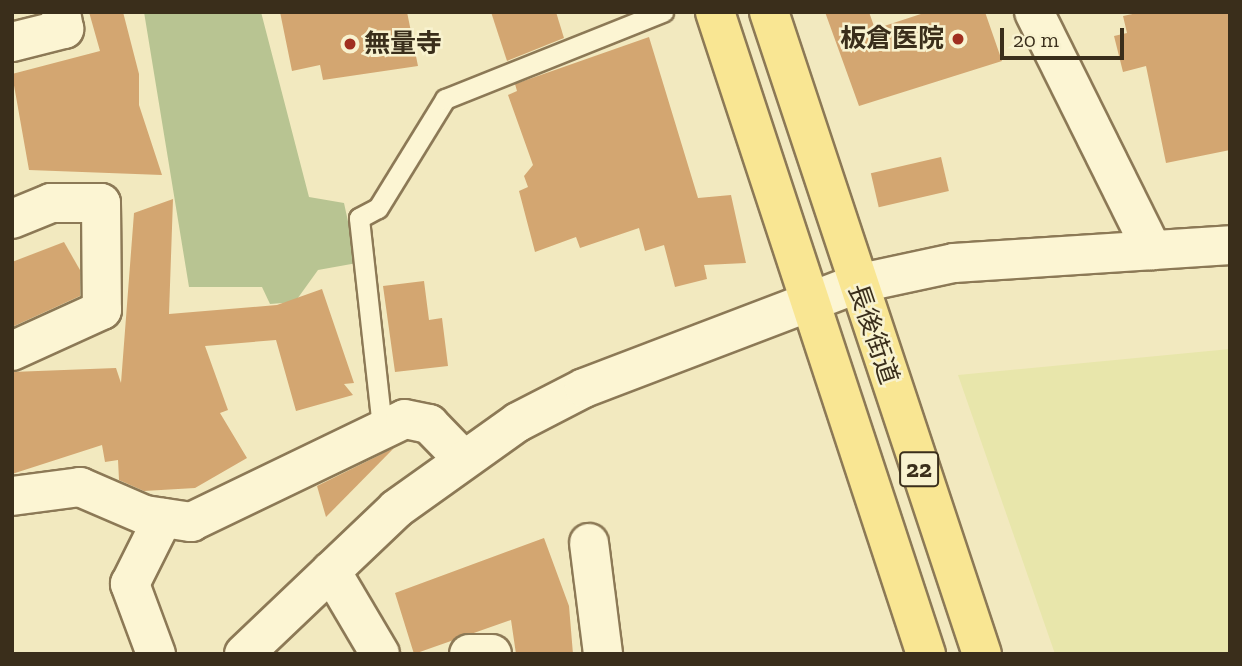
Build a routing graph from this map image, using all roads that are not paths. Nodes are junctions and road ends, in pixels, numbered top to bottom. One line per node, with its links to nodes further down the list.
1 (61, 12): 6 (street)
2 (663, 12): 13 (lane)
3 (715, 12): 11 (main road, 長後街道 / 22)
4 (769, 12): 10 (main road, 長後街道 / 22)
5 (1034, 12): 9 (street)
6 (12, 42)
7 (12, 219): 12 (street)
8 (1230, 245): 9 (street)
9 (1152, 250): 10 (street)
10 (856, 285): 11 (street); 26 (main road, 長後街道 / 22)
11 (811, 303): 14 (street); 25 (main road, 長後街道 / 22)
12 (12, 351)
13 (382, 427): 14 (street); 16 (street)
14 (463, 459): 18 (street)
15 (12, 496): 16 (street)
16 (163, 518): 19 (street)
17 (589, 543): 24 (street)
18 (331, 571): 20 (street); 21 (street)
19 (156, 654)
20 (244, 654)
21 (380, 654)
22 (469, 654): 23 (street)
23 (492, 654)
24 (603, 654)
25 (926, 654)
26 (982, 654)

